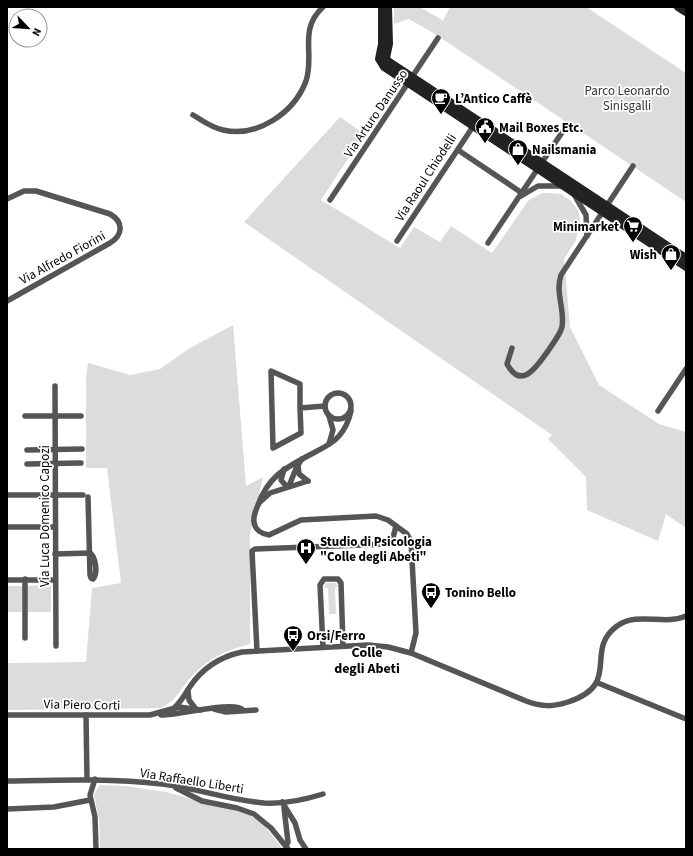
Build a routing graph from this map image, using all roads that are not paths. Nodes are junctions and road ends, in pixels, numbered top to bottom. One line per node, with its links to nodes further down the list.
1 (323, 7): 7 (street)
2 (383, 7): 6 (main road)
3 (678, 7): 4 (main road)
4 (686, 12)
5 (438, 38): 6 (street, Via Arturo Danusso)
6 (410, 80): 8 (main road); 17 (street, Via Arturo Danusso)
7 (193, 115)
8 (475, 123): 10 (street, Via Raoul Chiodelli); 11 (main road)
9 (567, 125): 11 (street)
10 (458, 150): 14 (street); 20 (street, Via Raoul Chiodelli)
11 (540, 166): 13 (main road); 14 (street); 18 (main road)
12 (633, 166): 18 (street)
13 (568, 189): 16 (street); 18 (main road); 19 (street)
14 (522, 193): 16 (street)
15 (8, 197): 24 (street, Via Alfredo Fiorini)
16 (518, 199): 21 (street)
17 (330, 200)
18 (605, 209): 19 (street); 22 (main road); 23 (main road)
19 (587, 237): 25 (street)
20 (397, 241)
21 (488, 243)
22 (686, 258)
23 (686, 267)
24 (7, 301)
25 (512, 348)
26 (686, 369): 31 (street)
27 (55, 386): 33 (street, Via Luca Domenico Capozi)
28 (325, 406): 29 (street); 30 (street); 35 (street)
29 (300, 408): 29 (street)
30 (351, 411): 35 (street); 36 (street)
31 (658, 411)
32 (25, 416): 33 (street)
33 (54, 416): 34 (street); 39 (street, Via Luca Domenico Capozi)
34 (81, 416)
35 (329, 416): 36 (street)
36 (330, 444): 40 (street)
37 (82, 449): 39 (street)
38 (27, 450): 39 (street)
39 (54, 450): 43 (street, Via Luca Domenico Capozi)
40 (300, 462): 44 (street); 45 (street); 45 (street)
41 (81, 463): 43 (street)
42 (27, 464): 43 (street)
43 (54, 464): 47 (street, Via Luca Domenico Capozi)
44 (284, 469): 45 (street); 48 (street)
45 (288, 487): 48 (street)
46 (7, 495): 47 (street)
47 (55, 495): 50 (street, Via Luca Domenico Capozi); 52 (street)
48 (257, 506): 49 (street)
49 (396, 526): 61 (street); 62 (street)
50 (55, 527): 51 (street); 52 (street, Via Luca Domenico Capozi)
51 (7, 528)
52 (55, 554): 55 (street, Via Luca Domenico Capozi)
53 (7, 580): 54 (street)
54 (25, 580): 55 (street); 57 (street)
55 (55, 580): 58 (street, Via Luca Domenico Capozi)
56 (686, 616): 63 (street)
57 (25, 638)
58 (56, 646)
59 (344, 646): 60 (street); 60 (street); 62 (street)
60 (323, 647): 61 (street)
61 (257, 651): 64 (street)
62 (411, 653): 63 (street)
63 (598, 683): 71 (street)
64 (189, 689): 65 (street); 66 (street)
65 (174, 708): 66 (street, Via Piero Corti); 70 (street, Via Piero Corti)
66 (201, 710): 67 (street, Via Piero Corti); 70 (street, Via Piero Corti)
67 (256, 710)
68 (7, 714): 69 (street, Via Piero Corti)
69 (86, 715): 70 (street, Via Piero Corti); 72 (street)
70 (157, 715)
71 (686, 719)
72 (87, 779): 73 (street, Via Raffaello Liberti); 74 (street, Via Raffaello Liberti)
73 (95, 779): 75 (street, Via Raffaello Liberti); 77 (street)
74 (7, 781)
75 (172, 786): 78 (street, Via Raffaello Liberti); 80 (street)
76 (323, 794): 78 (street, Via Raffaello Liberti)
77 (90, 800): 79 (street); 81 (street)
78 (282, 802): 80 (street); 82 (street)
79 (7, 809)
80 (287, 848)
81 (96, 849)
82 (306, 849)

